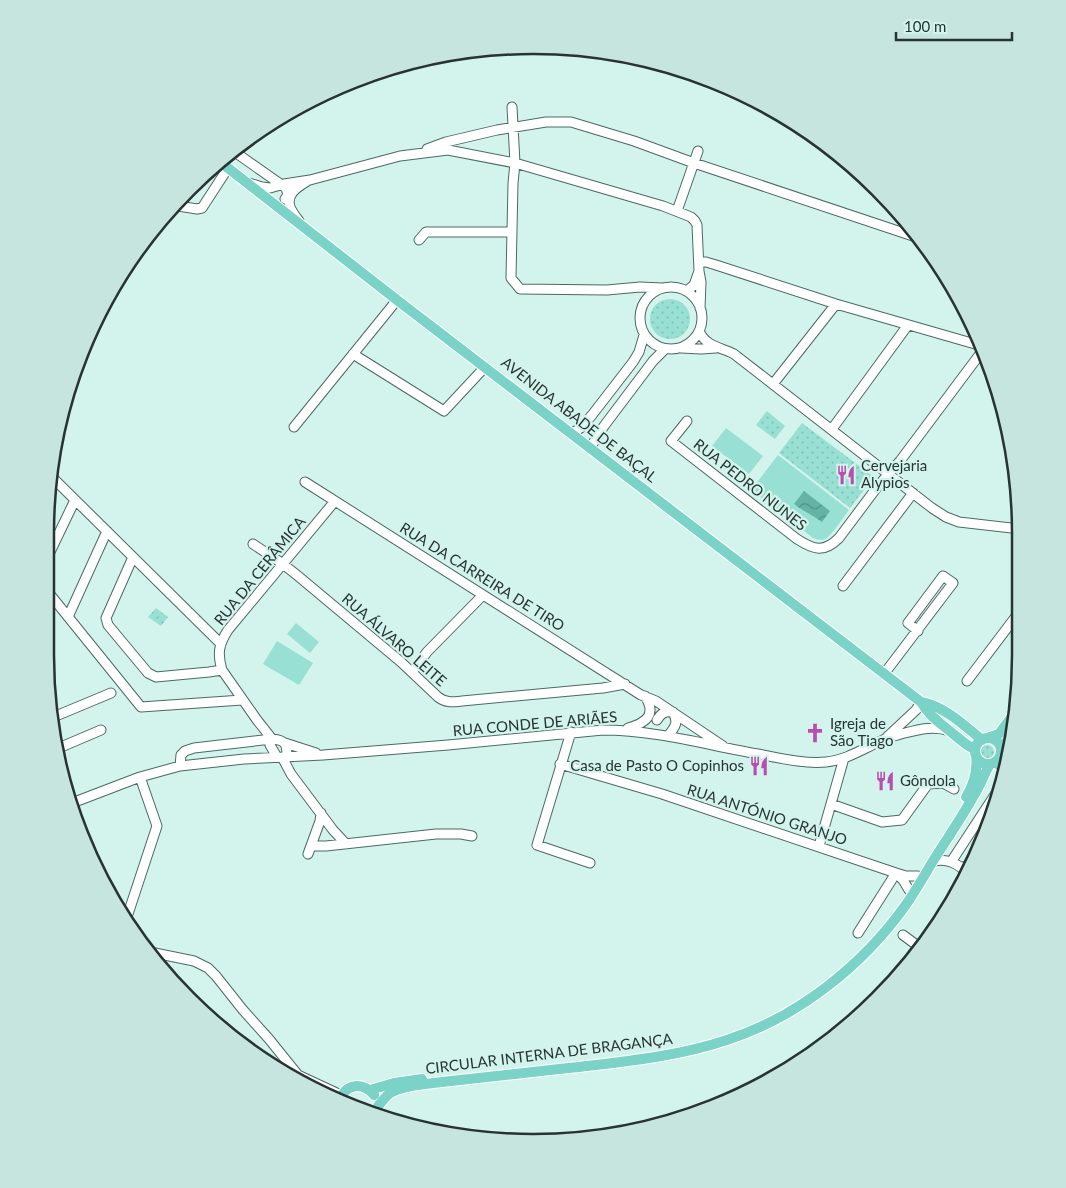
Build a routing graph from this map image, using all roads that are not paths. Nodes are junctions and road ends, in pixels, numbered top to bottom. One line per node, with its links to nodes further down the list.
1 (512, 107): 2 (street)
2 (514, 128): 5 (street); 6 (street); 7 (street)
3 (698, 151): 7 (street)
4 (239, 155): 12 (street)
5 (411, 155): 6 (street); 10 (street)
6 (515, 163): 17 (street); 19 (street)
7 (694, 163): 17 (street); 20 (street)
8 (225, 166): 11 (main road, AVENIDA ABADE DE BAÇAL)
9 (221, 170): 16 (street)
10 (305, 180): 12 (street); 13 (street)
11 (244, 181): 12 (street); 15 (main road, AVENIDA ABADE DE BAÇAL)
12 (279, 185): 14 (street); 15 (street)
13 (293, 191): 14 (street); 18 (street)
14 (285, 199): 15 (street)
15 (272, 202): 18 (main road, AVENIDA ABADE DE BAÇAL)
16 (182, 207)
17 (677, 211): 22 (street)
18 (302, 226): 26 (main road, AVENIDA ABADE DE BAÇAL)
19 (512, 232): 21 (street); 24 (street)
20 (907, 234)
21 (419, 240)
22 (699, 266): 25 (street); 28 (street); 29 (street)
23 (662, 288): 24 (street); 25 (street); 27 (street)
24 (607, 290): 27 (street)
25 (687, 291): 29 (street)
26 (397, 300): 37 (street); 39 (main road, AVENIDA ABADE DE BAÇAL)
27 (643, 302): 32 (street)
28 (836, 304): 30 (street); 40 (street)
29 (700, 308): 31 (street)
30 (908, 324): 33 (street); 43 (street)
31 (699, 332): 35 (street); 36 (street)
32 (644, 334): 34 (street); 44 (street)
33 (973, 343)
34 (665, 348): 35 (street); 45 (street)
35 (678, 348): 36 (street)
36 (718, 348): 40 (street)
37 (353, 354): 39 (street); 42 (street)
38 (978, 356): 46 (street, RUA PEDRO NUNES)
39 (485, 367): 44 (main road, AVENIDA ABADE DE BAÇAL)
40 (773, 384): 43 (street)
41 (687, 421): 46 (street, RUA PEDRO NUNES)
42 (294, 427)
43 (832, 429): 46 (street)
44 (571, 434): 45 (main road, AVENIDA ABADE DE BAÇAL)
45 (590, 448): 67 (main road, AVENIDA ABADE DE BAÇAL)
46 (888, 474): 49 (street)
47 (57, 482): 50 (street)
48 (305, 482): 51 (street, RUA DA CARREIRA DE TIRO)
49 (913, 493): 52 (street); 58 (street)
50 (75, 500): 53 (street); 54 (street)
51 (334, 501): 57 (street, RUA DA CERÂMICA); 59 (street, RUA DA CARREIRA DE TIRO)
52 (1012, 529)
53 (106, 531): 56 (street); 61 (street)
54 (54, 544)
55 (253, 544): 57 (street, RUA ÁLVARO LEITE)
56 (133, 557): 64 (street); 65 (street)
57 (283, 564): 64 (street, RUA DA CERÂMICA); 66 (street, RUA ÁLVARO LEITE)
58 (843, 586)
59 (483, 595): 66 (street); 69 (street, RUA DA CARREIRA DE TIRO)
60 (54, 600): 61 (street)
61 (68, 617): 72 (street)
62 (1012, 622): 68 (street)
63 (918, 631): 63 (street); 67 (street)
64 (221, 644): 65 (street, RUA DA CERÂMICA)
65 (222, 670): 72 (street)
66 (412, 672): 69 (street, RUA ÁLVARO LEITE)
67 (884, 674): 73 (main road, AVENIDA ABADE DE BAÇAL)
68 (967, 682)
69 (625, 684): 71 (street, RUA DA CARREIRA DE TIRO)
70 (111, 693): 76 (street)
71 (644, 696): 74 (street); 75 (street, RUA DA CARREIRA DE TIRO)
72 (242, 700): 86 (street)
73 (921, 702): 81 (main road, AVENIDA ABADE DE BAÇAL); 84 (street, RUA CONDE DE ARIÃES); 85 (main road, AVENIDA ABADE DE BAÇAL)
74 (649, 704): 77 (street); 80 (street)
75 (673, 712): 77 (street); 83 (street); 89 (street, RUA DA CARREIRA DE TIRO)
76 (58, 715)
77 (657, 720): 83 (street)
78 (1007, 723): 85 (main road)
79 (101, 730): 88 (street)
80 (622, 730): 82 (street, RUA CONDE DE ARIÃES); 83 (street, RUA CONDE DE ARIÃES)
81 (950, 731): 84 (street, RUA CONDE DE ARIÃES); 90 (main road, AVENIDA ABADE DE BAÇAL)
82 (570, 732): 91 (street, RUA CONDE DE ARIÃES); 96 (street)
83 (665, 736): 89 (street, RUA CONDE DE ARIÃES)
84 (885, 739): 94 (street, RUA CONDE DE ARIÃES)
85 (985, 739): 90 (main road); 95 (main road, AVENIDA ABADE DE BAÇAL)
86 (271, 742): 87 (street); 92 (street); 93 (street); 97 (street)
87 (284, 743): 91 (street); 92 (street)
88 (63, 746)
89 (728, 749): 94 (street, RUA CONDE DE ARIÃES)
90 (975, 752): 95 (main road, AVENIDA ABADE DE BAÇAL); 113 (main road, CIRCULAR INTERNA DE BRAGANÇA)
91 (323, 755): 92 (street, RUA CONDE DE ARIÃES)
92 (282, 757): 93 (street, RUA CONDE DE ARIÃES); 103 (street)
93 (265, 758): 97 (street, RUA CONDE DE ARIÃES)
94 (844, 758): 101 (street)
95 (999, 758): 106 (main road, CIRCULAR INTERNA DE BRAGANÇA)
96 (560, 764): 107 (street, RUA ANTÓNIO GRANJO); 110 (street)
97 (180, 766): 98 (street, RUA CONDE DE ARIÃES)
98 (140, 777): 100 (street, RUA CONDE DE ARIÃES); 115 (street)
99 (954, 789): 101 (street)
100 (77, 801)
101 (831, 804): 107 (street)
102 (988, 805): 109 (street)
103 (321, 814): 105 (street); 105 (street)
104 (472, 836): 105 (street)
105 (346, 844)
106 (943, 845): 108 (main road, CIRCULAR INTERNA DE BRAGANÇA); 109 (street)
107 (819, 846): 112 (street, RUA ANTÓNIO GRANJO)
108 (932, 862): 109 (street); 124 (main road, CIRCULAR INTERNA DE BRAGANÇA)
109 (951, 862): 111 (street)
110 (590, 864)
111 (962, 869)
112 (896, 873): 113 (street); 114 (street); 116 (street)
113 (918, 876): 114 (main road, CIRCULAR INTERNA DE BRAGANÇA)
114 (909, 890): 121 (main road, CIRCULAR INTERNA DE BRAGANÇA)
115 (129, 912)
116 (858, 933)
117 (903, 935): 118 (street)
118 (915, 944)
119 (159, 954): 120 (street)
120 (293, 1070)
121 (370, 1090): 122 (main road, CIRCULAR INTERNA DE BRAGANÇA); 123 (main road)
122 (343, 1095)
123 (377, 1108)
124 (378, 1109)

